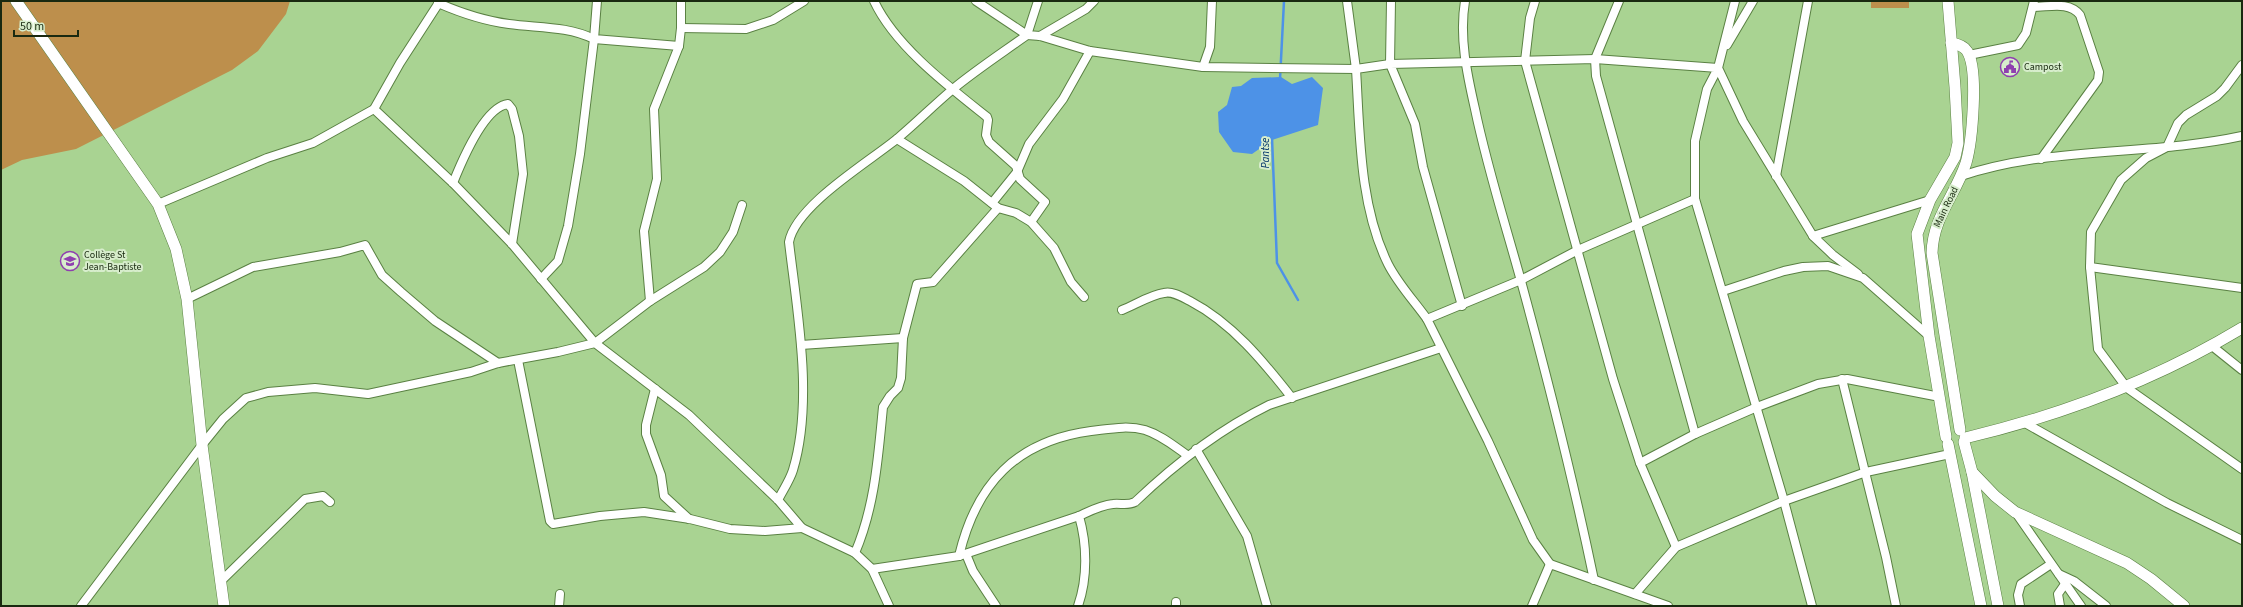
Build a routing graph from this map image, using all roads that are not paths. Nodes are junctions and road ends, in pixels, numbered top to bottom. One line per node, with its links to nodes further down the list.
1 (16, 1): 52 (main road)
2 (597, 1): 24 (street)
3 (681, 1): 21 (street)
4 (804, 1): 21 (street)
5 (874, 1): 40 (street)
6 (976, 1): 22 (street)
7 (1038, 1): 22 (street)
8 (1094, 1): 23 (street)
9 (1212, 1): 35 (street)
10 (1347, 1): 37 (street)
11 (1391, 1): 33 (street)
12 (1465, 1): 32 (street)
13 (1535, 1): 31 (street)
14 (1619, 1): 30 (street)
15 (1735, 1): 28 (street)
16 (1753, 1): 28 (street)
17 (1808, 1): 47 (street)
18 (1948, 1): 25 (main road)
19 (439, 2): 24 (street); 41 (street)
20 (2034, 4): 29 (street); 45 (street)
21 (681, 28): 26 (street)
22 (1027, 36): 23 (street); 40 (street)
23 (1040, 36): 27 (street)
24 (594, 39): 26 (street); 62 (street)
25 (1951, 42): 29 (main road); 39 (main road)
26 (679, 46): 68 (street)
27 (1090, 50): 35 (street); 46 (street)
28 (1724, 50): 36 (street)
29 (1969, 55): 38 (main road, Main Road)
30 (1595, 59): 31 (street); 36 (street); 56 (street)
31 (1526, 61): 32 (street); 59 (street)
32 (1465, 62): 33 (street); 63 (street)
33 (1390, 64): 37 (street); 69 (street)
34 (2242, 65): 44 (street)
35 (1203, 67): 37 (street)
36 (1718, 68): 47 (street); 50 (street)
37 (1356, 69): 71 (street)
38 (1973, 84): 39 (main road); 48 (main road, Main Road)
39 (1955, 87): 51 (main road)
40 (952, 90): 43 (street); 46 (street)
41 (374, 109): 49 (street); 52 (street)
42 (2242, 136): 44 (street)
43 (897, 139): 54 (street); 76 (street)
44 (2167, 148): 45 (street); 60 (street)
45 (2041, 159): 48 (street)
46 (1017, 172): 54 (street); 55 (street)
47 (1776, 176): 57 (street)
48 (1961, 176): 90 (main road, Main Road)
49 (453, 183): 58 (street); 58 (street)
50 (1695, 199): 56 (street); 65 (street)
51 (1930, 200): 57 (street); 73 (main road)
52 (158, 204): 67 (main road)
53 (742, 205): 68 (street)
54 (995, 206): 55 (street); 74 (street)
55 (1031, 222): 66 (street)
56 (1636, 224): 59 (street); 89 (street)
57 (1813, 236): 61 (street)
58 (512, 244): 62 (street)
59 (1578, 250): 63 (street); 95 (street)
60 (2090, 267): 64 (street); 83 (street)
61 (1863, 278): 65 (street); 73 (street)
62 (541, 279): 75 (street)
63 (1521, 280): 69 (street); 114 (street)
64 (2242, 288)
65 (1723, 291): 87 (street)
66 (1084, 297)
67 (187, 299): 80 (street); 91 (main road)
68 (650, 301): 75 (street)
69 (1462, 306): 71 (street)
70 (1122, 310): 86 (street)
71 (1427, 319): 78 (street)
72 (2242, 328): 77 (main road)
73 (1929, 336): 85 (main road)
74 (903, 338): 76 (street); 108 (street)
75 (596, 342): 79 (street); 84 (street)
76 (801, 345): 99 (street)
77 (2212, 346): 81 (street); 83 (main road)
78 (1440, 348): 86 (street); 110 (street)
79 (518, 360): 80 (street); 104 (street)
80 (498, 363): 91 (street)
81 (2242, 370)
82 (1842, 379): 85 (street); 87 (street); 97 (street)
83 (2127, 388): 88 (main road); 96 (street)
84 (655, 389): 99 (street); 104 (street)
85 (1940, 397): 92 (main road)
86 (1292, 398): 93 (street)
87 (1757, 407): 89 (street); 100 (street)
88 (2025, 423): 90 (main road); 106 (street)
89 (1695, 434): 95 (street)
90 (1963, 437): 92 (main road); 92 (main road); 98 (main road, Main Road)
91 (202, 445): 115 (main road); 119 (street)
92 (1948, 445): 97 (street); 130 (main road)
93 (1196, 449): 94 (street); 125 (street)
94 (1186, 455): 103 (street); 109 (street)
95 (1640, 463): 107 (street)
96 (2242, 469)
97 (1866, 472): 100 (street); 129 (street)
98 (1972, 472): 102 (main road); 131 (main road, Main Road)
99 (778, 500): 105 (street)
100 (1784, 501): 107 (street); 128 (street)
101 (330, 502): 115 (street)
102 (2015, 512): 111 (street); 136 (main road)
103 (1079, 516): 109 (street); 124 (street)
104 (690, 519): 105 (street)
105 (802, 528): 108 (street)
106 (2242, 540)
107 (1676, 547): 118 (street)
108 (855, 553): 112 (street)
109 (962, 555): 112 (street); 123 (street)
110 (1550, 564): 114 (street); 126 (street)
111 (2051, 564): 113 (street); 132 (street)
112 (872, 569): 122 (street)
113 (2056, 572): 116 (street); 135 (street)
114 (1594, 580): 118 (street)
115 (220, 582): 120 (main road)
116 (2065, 584): 133 (street); 134 (street)
117 (560, 594): 121 (street)
118 (1635, 594): 127 (street)
119 (82, 606)
120 (224, 606)
121 (559, 606)
122 (889, 606)
123 (996, 606)
124 (1078, 606)
125 (1268, 606)
126 (1532, 606)
127 (1668, 606)
128 (1812, 606)
129 (1896, 606)
130 (1981, 606)
131 (1998, 606)
132 (2020, 606)
133 (2060, 606)
134 (2081, 606)
135 (2106, 606)
136 (2184, 606)

